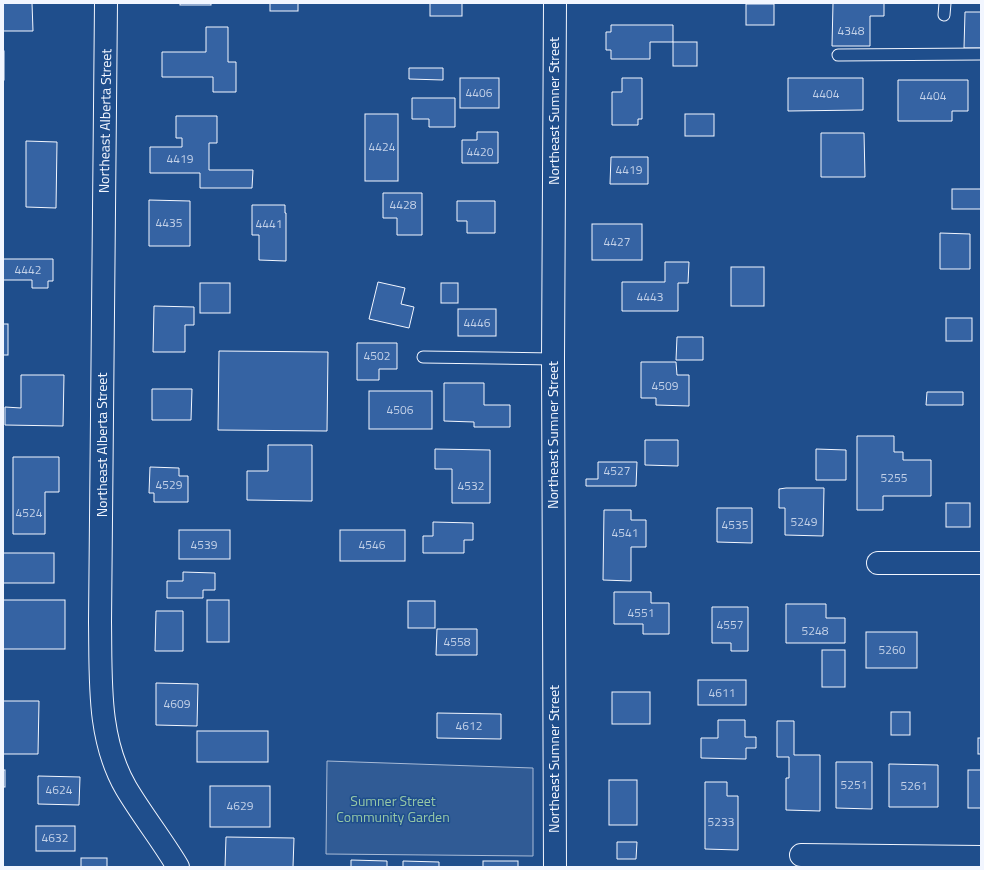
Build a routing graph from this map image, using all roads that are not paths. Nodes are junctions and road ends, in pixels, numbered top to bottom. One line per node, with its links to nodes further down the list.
1 (106, 3): 13 (street, Northeast Alberta Street)
2 (555, 3): 8 (street, Northeast Sumner Street)
3 (945, 3): 4 (lane)
4 (944, 14)
5 (981, 54): 6 (lane)
6 (838, 55)
7 (423, 357): 8 (lane)
8 (553, 359): 14 (street, Northeast Sumner Street)
9 (878, 563): 10 (street)
10 (981, 563)
11 (801, 855): 12 (street)
12 (981, 856)
13 (178, 867)
14 (555, 867)

